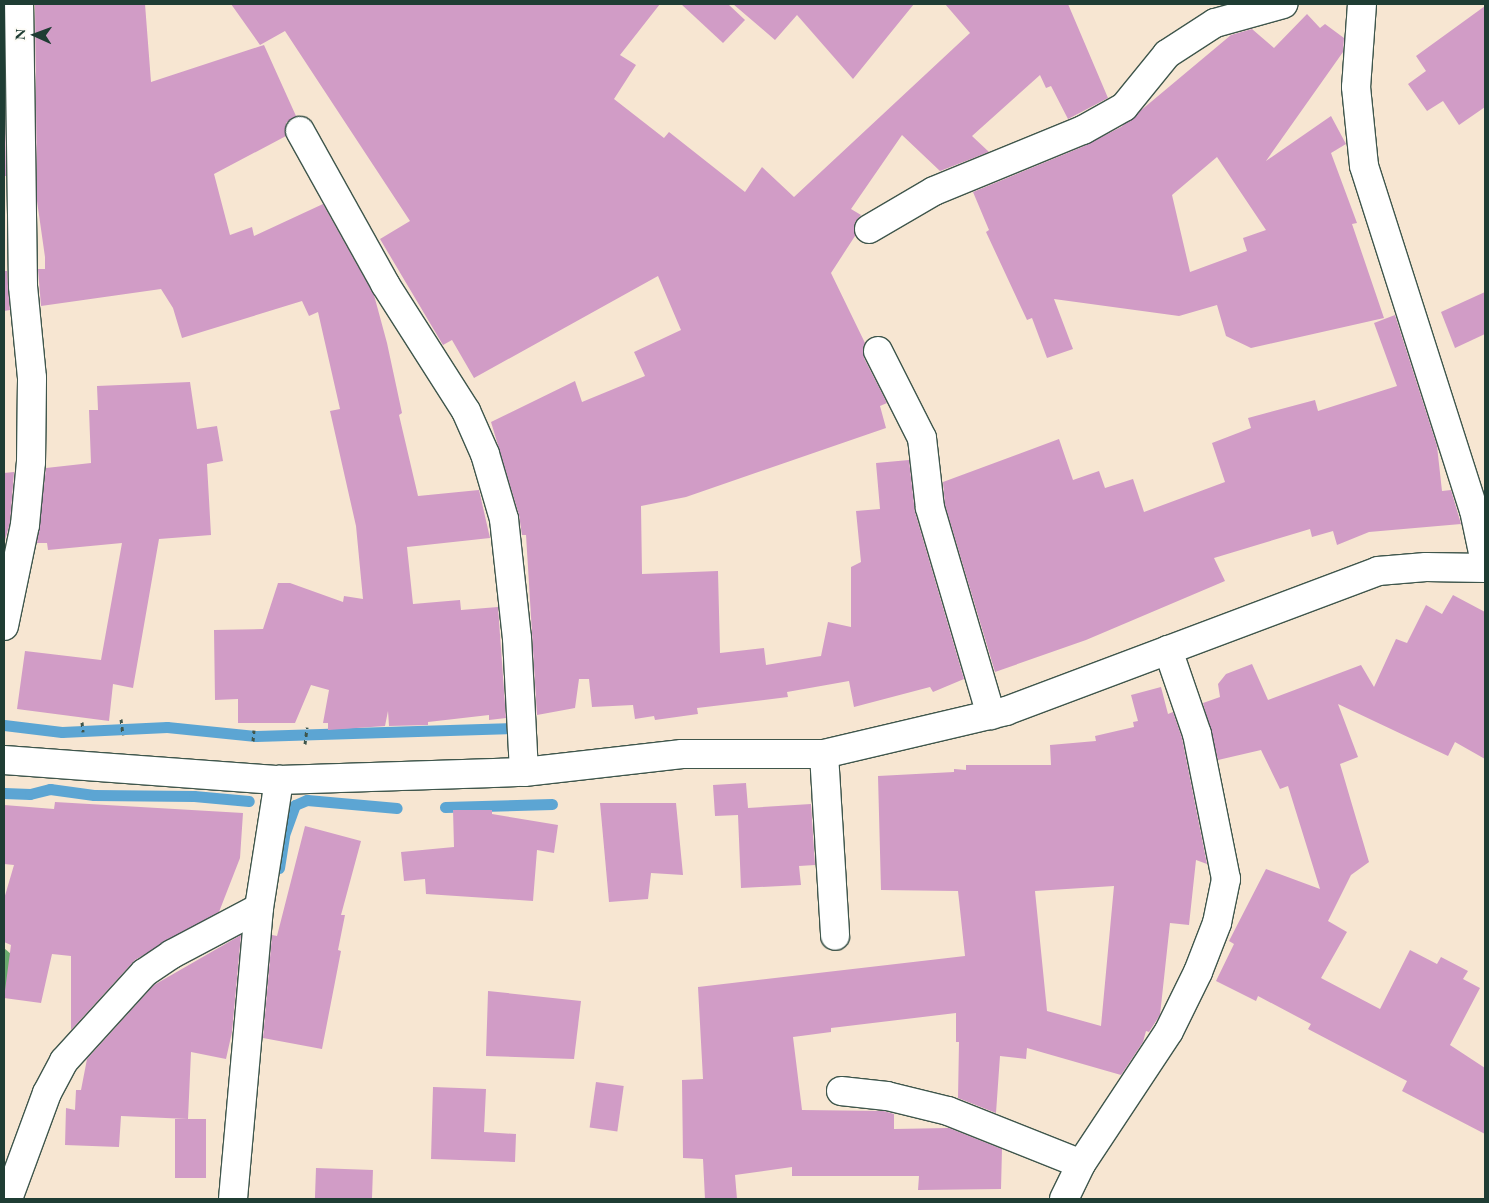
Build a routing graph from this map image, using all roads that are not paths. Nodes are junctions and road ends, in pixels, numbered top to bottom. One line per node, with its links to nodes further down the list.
1 (18, 4): 10 (street)
2 (1283, 4): 5 (street)
3 (1362, 4): 7 (street)
4 (300, 131): 15 (street)
5 (869, 229)
6 (878, 351): 12 (street)
7 (1480, 507): 8 (street)
8 (1485, 562)
9 (1485, 568): 11 (street)
10 (4, 626)
11 (1168, 650): 12 (street); 20 (street)
12 (991, 715): 13 (street)
13 (824, 754): 15 (street); 18 (street)
14 (4, 760): 16 (street)
15 (524, 772): 16 (street)
16 (279, 780): 17 (street)
17 (259, 908): 21 (street); 22 (street)
18 (835, 936)
19 (841, 1091): 20 (street)
20 (1081, 1164): 23 (street)
21 (8, 1199)
22 (233, 1199)
23 (1064, 1199)

